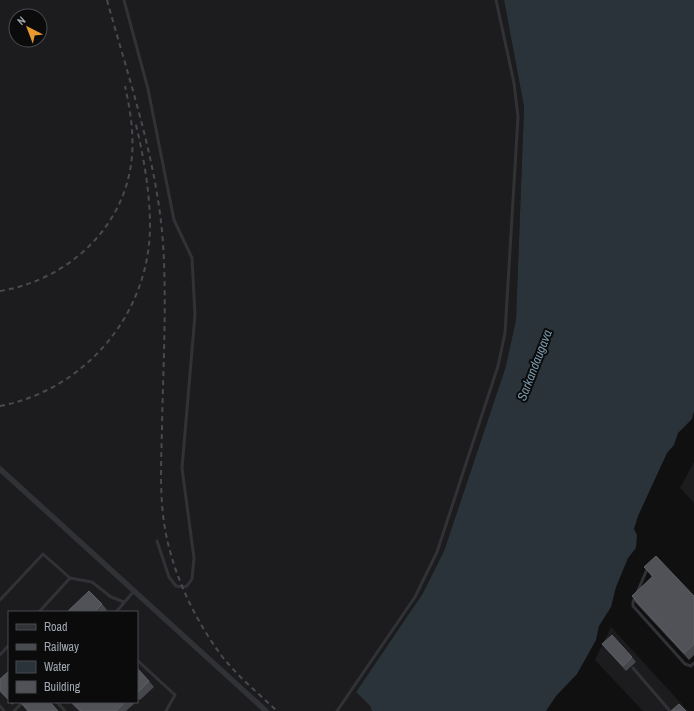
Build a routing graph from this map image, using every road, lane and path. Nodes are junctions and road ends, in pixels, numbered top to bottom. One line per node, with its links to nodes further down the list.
1 (124, 0): 4 (lane)
2 (496, 0): 25 (lane)
3 (0, 469): 7 (street)
4 (157, 541)
5 (650, 562): 15 (lane)
6 (70, 578): 8 (lane); 9 (lane); 10 (lane)
7 (134, 591): 9 (lane); 24 (street)
8 (0, 600)
9 (124, 602): 11 (lane)
10 (40, 611)
11 (117, 611)
12 (8, 646): 13 (lane)
13 (0, 655)
14 (138, 661): 23 (lane)
15 (694, 663)
16 (633, 668): 26 (lane)
17 (22, 703): 21 (lane)
18 (58, 703): 22 (lane)
19 (0, 706): 20 (lane)
20 (4, 711)
21 (14, 711)
22 (65, 711)
23 (166, 711)
24 (266, 711)
25 (337, 711)
26 (670, 711)

